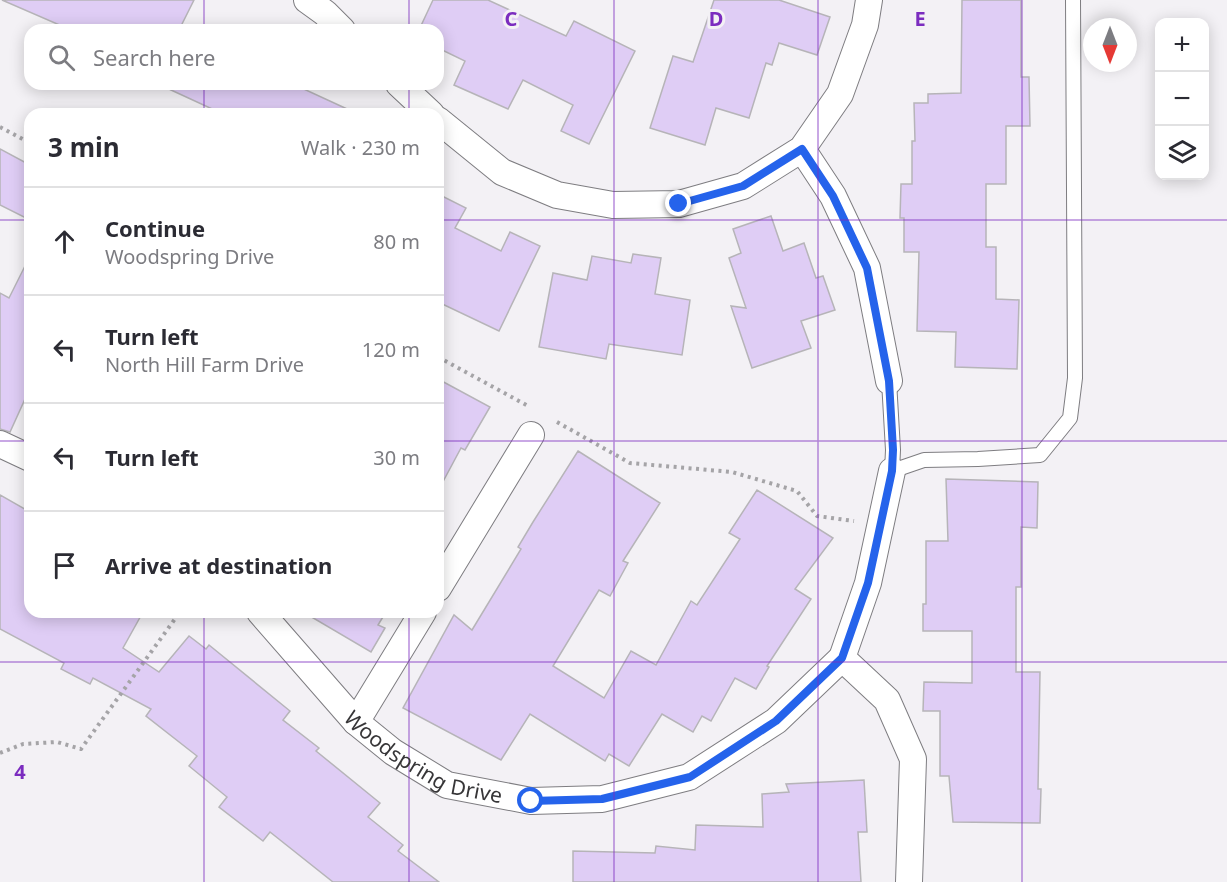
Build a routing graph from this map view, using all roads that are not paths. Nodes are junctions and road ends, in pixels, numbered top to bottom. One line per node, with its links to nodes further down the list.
1 (307, 0): 4 (street)
2 (869, 0): 8 (street)
3 (1074, 0): 13 (lane)
4 (336, 24)
5 (405, 90): 6 (street)
6 (425, 108)
7 (444, 125): 8 (street)
8 (802, 149): 9 (street)
9 (889, 381): 13 (lane)
10 (531, 435): 14 (street)
11 (0, 444): 12 (street)
12 (24, 455)
13 (892, 471): 17 (street)
14 (444, 578)
15 (265, 618): 18 (street, Woodspring Drive)
16 (419, 618): 18 (street)
17 (842, 658): 18 (street, Woodspring Drive); 19 (street)
18 (356, 722)
19 (909, 882)

